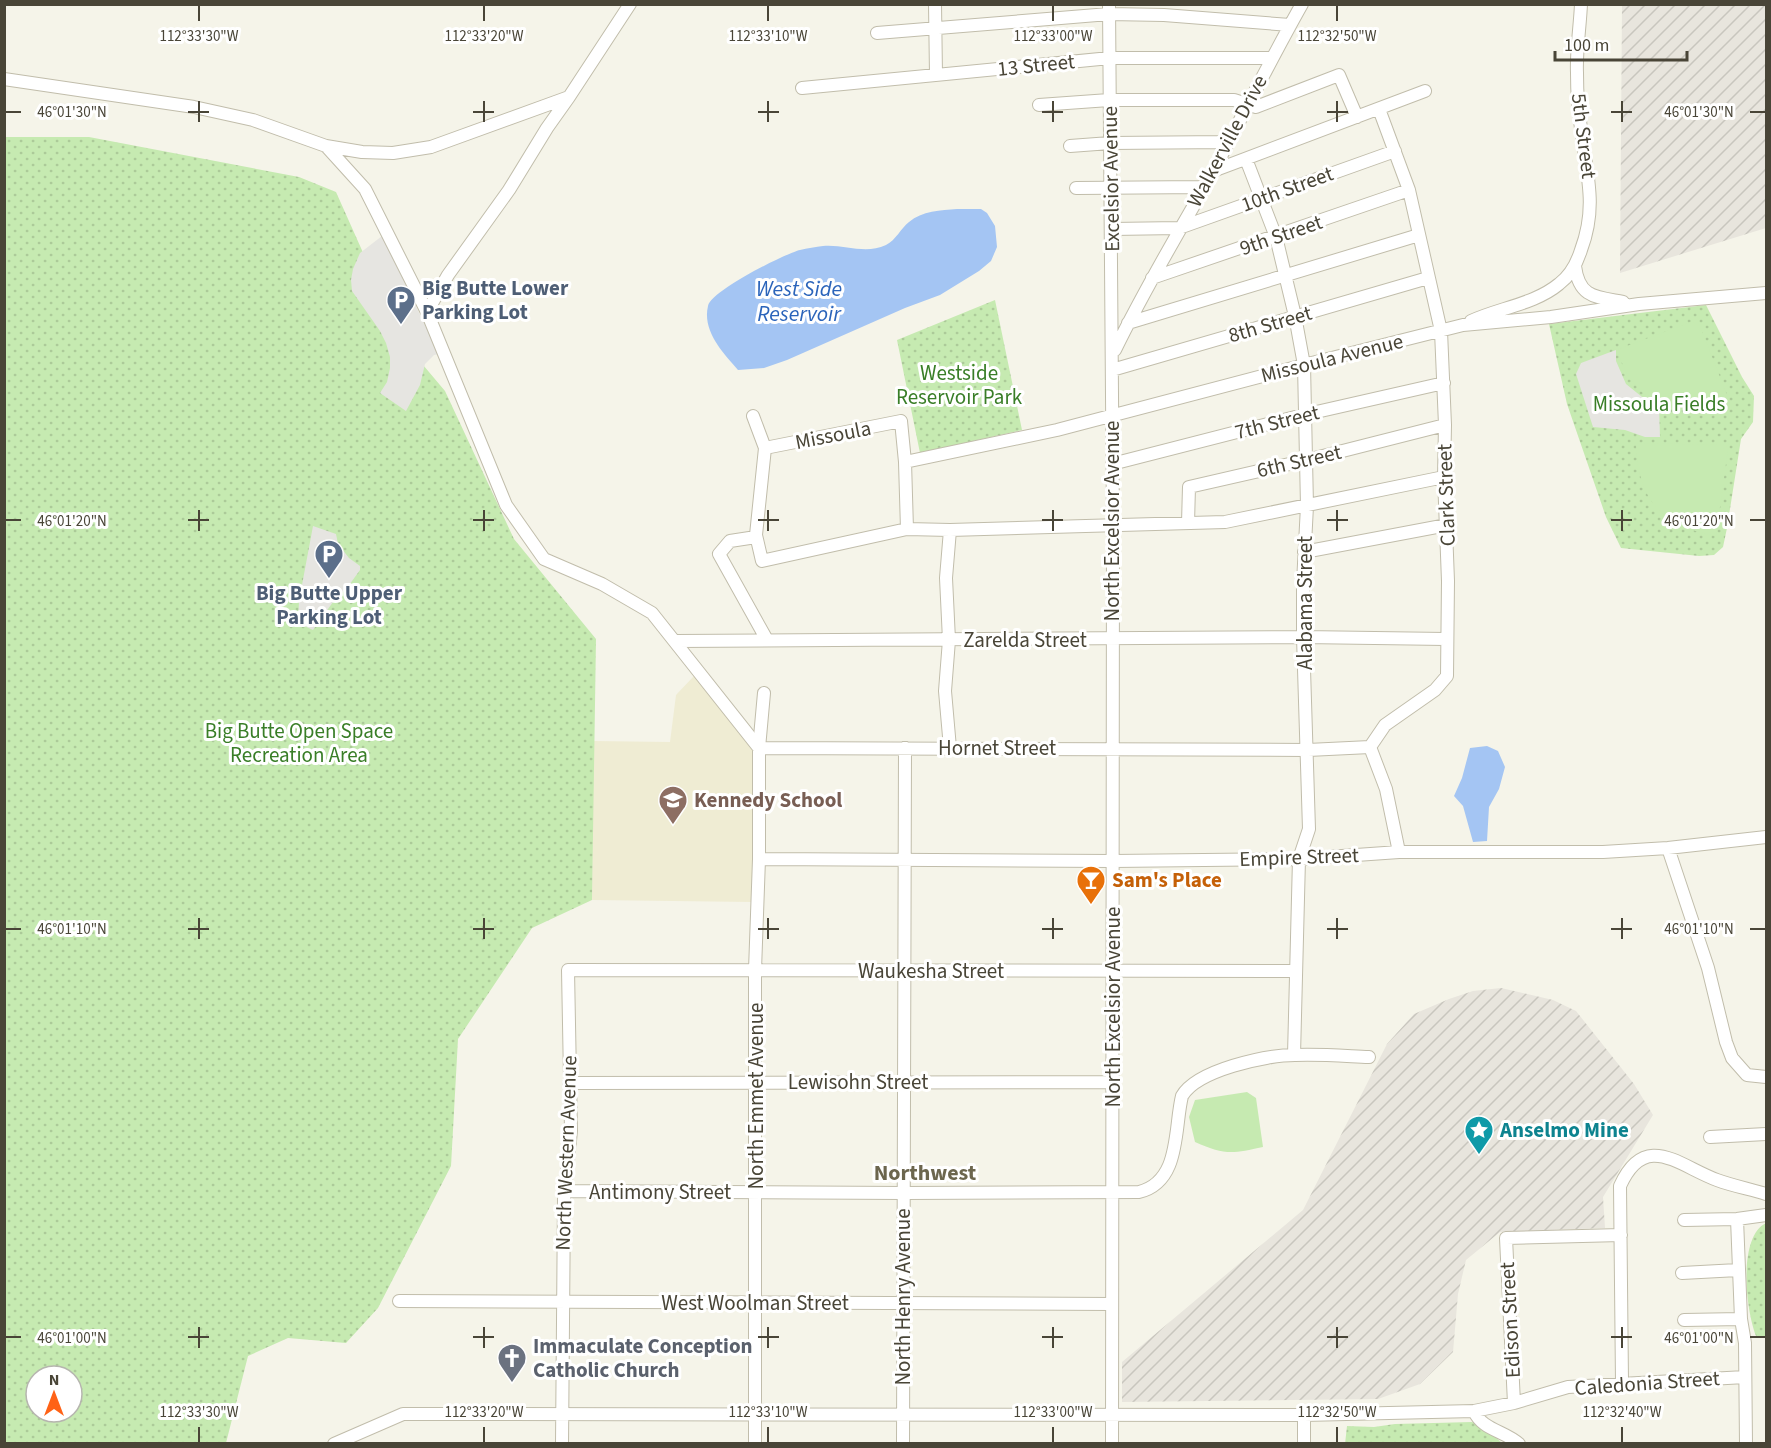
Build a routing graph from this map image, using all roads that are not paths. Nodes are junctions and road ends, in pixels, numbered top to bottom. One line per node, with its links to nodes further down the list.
1 (630, 4): 15 (street)
2 (935, 4): 7 (street)
3 (1302, 4): 6 (street, Walkerville Drive)
4 (1581, 4): 37 (street, 5th Street)
5 (1109, 9): 6 (street); 7 (street); 9 (street, Excelsior Avenue)
6 (1290, 25): 10 (street, Walkerville Drive)
7 (936, 27): 8 (street); 11 (street)
8 (877, 33)
9 (1110, 58): 10 (street, 13 Street); 11 (street, 13 Street); 16 (street, Excelsior Avenue)
10 (1272, 58): 17 (street, Walkerville Drive)
11 (936, 75): 13 (street, 13 Street)
12 (4, 79): 23 (street)
13 (802, 88)
14 (1425, 91): 19 (street)
15 (569, 97): 23 (street); 43 (street)
16 (1109, 100): 17 (street); 18 (street); 22 (street, Excelsior Avenue)
17 (1247, 104): 20 (street); 21 (street, Walkerville Drive)
18 (1039, 105)
19 (1379, 109): 20 (street); 25 (street, Clark Street)
20 (1357, 117): 26 (street)
21 (1227, 142): 22 (street); 27 (street, Walkerville Drive)
22 (1110, 143): 24 (street); 30 (street, Excelsior Avenue)
23 (326, 146): 43 (street)
24 (1070, 146)
25 (1395, 151): 31 (street, Clark Street); 32 (street, 10th Street)
26 (1246, 159): 27 (street); 32 (street, Alabama Street)
27 (1213, 171): 28 (street, Walkerville Drive)
28 (1204, 187): 30 (street); 33 (street, Walkerville Drive)
29 (1076, 188): 30 (street)
30 (1110, 188): 34 (street, Excelsior Avenue)
31 (1409, 190): 35 (street, Clark Street); 36 (street, 9th Street)
32 (1261, 198): 33 (street, 10th Street); 36 (street, Alabama Street)
33 (1179, 228): 34 (street, 10th Street); 39 (street, Walkerville Drive)
34 (1112, 229): 48 (street, Excelsior Avenue)
35 (1419, 235): 38 (street); 40 (street, Clark Street)
36 (1276, 237): 38 (street, Alabama Street); 39 (street, 9th Street)
37 (1575, 266): 42 (street); 46 (street, 5th Street)
38 (1285, 277): 44 (street, Alabama Street); 45 (street)
39 (1152, 278): 45 (street, Walkerville Drive)
40 (1428, 278): 44 (street, 8th Street); 47 (street, Clark Street)
41 (1767, 293): 42 (street, Missoula Avenue)
42 (1640, 304): 46 (street, Missoula Avenue)
43 (427, 312): 74 (street)
44 (1295, 316): 49 (street, Alabama Street); 50 (street, 8th Street)
45 (1128, 323): 48 (street, Walkerville Drive)
46 (1463, 325): 47 (street, Missoula Avenue)
47 (1441, 331): 49 (street, Missoula Avenue); 51 (street, Clark Street)
48 (1113, 354): 50 (street, North Excelsior Avenue)
49 (1304, 365): 52 (street, Missoula Avenue); 53 (street, Alabama Street)
50 (1112, 370): 52 (street, North Excelsior Avenue)
51 (1444, 384): 53 (street, 7th Street); 55 (street, Clark Street)
52 (1113, 415): 58 (street, Missoula Avenue); 59 (street, North Excelsior Avenue)
53 (1303, 415): 57 (street, Alabama Street); 59 (street, 7th Street)
54 (753, 416): 56 (street)
55 (1445, 425): 57 (street, 6th Street); 60 (street, Clark Street)
56 (765, 448): 58 (street, Missoula); 67 (street)
57 (1306, 460): 61 (street, Alabama Street); 62 (street, 6th Street)
58 (905, 462): 65 (street)
59 (1112, 464): 63 (street, North Excelsior Avenue)
60 (1444, 477): 61 (street); 64 (street, Clark Street)
61 (1306, 506): 62 (street); 68 (street, Alabama Street)
62 (1188, 523): 63 (street)
63 (1113, 525): 66 (street); 70 (street, North Excelsior Avenue)
64 (1447, 525): 68 (street); 71 (street, Clark Street)
65 (907, 529): 66 (street); 67 (street)
66 (950, 530): 73 (street)
67 (756, 537): 72 (street)
68 (1304, 552): 69 (street, Alabama Street)
69 (1303, 638): 70 (street, Zarelda Street); 71 (street, Zarelda Street); 81 (street, Alabama Street)
70 (1112, 639): 73 (street, Zarelda Street); 80 (street, North Excelsior Avenue)
71 (1446, 639): 76 (street, Clark Street)
72 (767, 640): 73 (street, Zarelda Street); 74 (street, Zarelda Street)
73 (949, 640): 79 (street)
74 (676, 641): 77 (street)
75 (764, 693): 77 (street, North Emmet Avenue)
76 (1370, 747): 81 (street, Hornet Street); 84 (street)
77 (759, 748): 78 (street, Hornet Street); 85 (street, North Emmet Avenue)
78 (905, 748): 79 (street, Hornet Street); 86 (street, North Henry Avenue)
79 (950, 748): 80 (street, Hornet Street)
80 (1113, 749): 81 (street, Hornet Street); 88 (street, North Excelsior Avenue)
81 (1308, 750): 87 (street, Alabama Street)
82 (1767, 837): 83 (street, Empire Street)
83 (1668, 849): 84 (street, Empire Street); 96 (street)
84 (1400, 852): 87 (street, Empire Street)
85 (759, 859): 86 (street, Empire Street); 90 (street, North Emmet Avenue)
86 (904, 859): 88 (street, Empire Street); 91 (street, North Henry Avenue)
87 (1299, 859): 88 (street, Empire Street); 92 (street, Alabama Street)
88 (1113, 861): 93 (street, North Excelsior Avenue)
89 (568, 970): 90 (street, Waukesha Street); 100 (street, North Western Avenue)
90 (755, 970): 91 (street, Waukesha Street); 97 (street, North Emmet Avenue)
91 (904, 970): 93 (street, Waukesha Street); 98 (street, North Henry Avenue)
92 (1295, 971): 93 (street, Waukesha Street); 94 (street, Alabama Street)
93 (1113, 972): 99 (street, North Excelsior Avenue)
94 (1294, 1055): 95 (street); 106 (street, Antimony Street)
95 (1369, 1057)
96 (1767, 1077)
97 (755, 1082): 98 (street, Lewisohn Street); 100 (street, Lewisohn Street); 104 (street, North Emmet Avenue)
98 (904, 1082): 99 (street, Lewisohn Street); 105 (street, North Henry Avenue)
99 (1112, 1082): 106 (street, North Excelsior Avenue)
100 (568, 1083): 103 (street, North Western Avenue)
101 (1767, 1134): 102 (street)
102 (1710, 1137)
103 (565, 1191): 104 (street, Antimony Street); 115 (street, North Western Avenue)
104 (756, 1192): 105 (street, Antimony Street); 116 (street, North Emmet Avenue)
105 (904, 1193): 106 (street, Antimony Street); 117 (street, North Henry Avenue)
106 (1111, 1193): 118 (street, North Excelsior Avenue)
107 (1767, 1194): 111 (street)
108 (1767, 1215): 109 (street)
109 (1737, 1219): 110 (street); 112 (street)
110 (1684, 1220)
111 (1621, 1235): 122 (street); 123 (street, Edison Street)
112 (1738, 1270): 113 (street); 119 (street)
113 (1682, 1273)
114 (399, 1301): 115 (street, West Woolman Street)
115 (562, 1302): 116 (street, West Woolman Street); 125 (street, North Western Avenue)
116 (756, 1304): 117 (street, West Woolman Street); 126 (street, North Emmet Avenue)
117 (904, 1304): 118 (street, West Woolman Street); 127 (street, North Henry Avenue)
118 (1112, 1304): 128 (street, North Excelsior Avenue)
119 (1741, 1319): 120 (street); 121 (street)
120 (1684, 1320)
121 (1745, 1377): 122 (street, Caledonia Street); 137 (street)
122 (1622, 1382): 123 (street, Caledonia Street)
123 (1514, 1403): 124 (street, Caledonia Street)
124 (1474, 1411): 129 (street, Caledonia Street); 136 (street)
125 (562, 1414): 126 (street, Caledonia Street); 130 (street, Caledonia Street); 131 (street, North Western Avenue)
126 (756, 1415): 127 (street, Caledonia Street); 132 (street, North Emmet Avenue)
127 (903, 1415): 128 (street, Caledonia Street); 133 (street, North Henry Avenue)
128 (1112, 1415): 129 (street, Caledonia Street); 134 (street, North Excelsior Avenue)
129 (1304, 1415): 135 (street)
130 (334, 1443)
131 (562, 1443)
132 (755, 1443)
133 (903, 1443)
134 (1112, 1443)
135 (1304, 1443)
136 (1519, 1443)
137 (1746, 1443)

